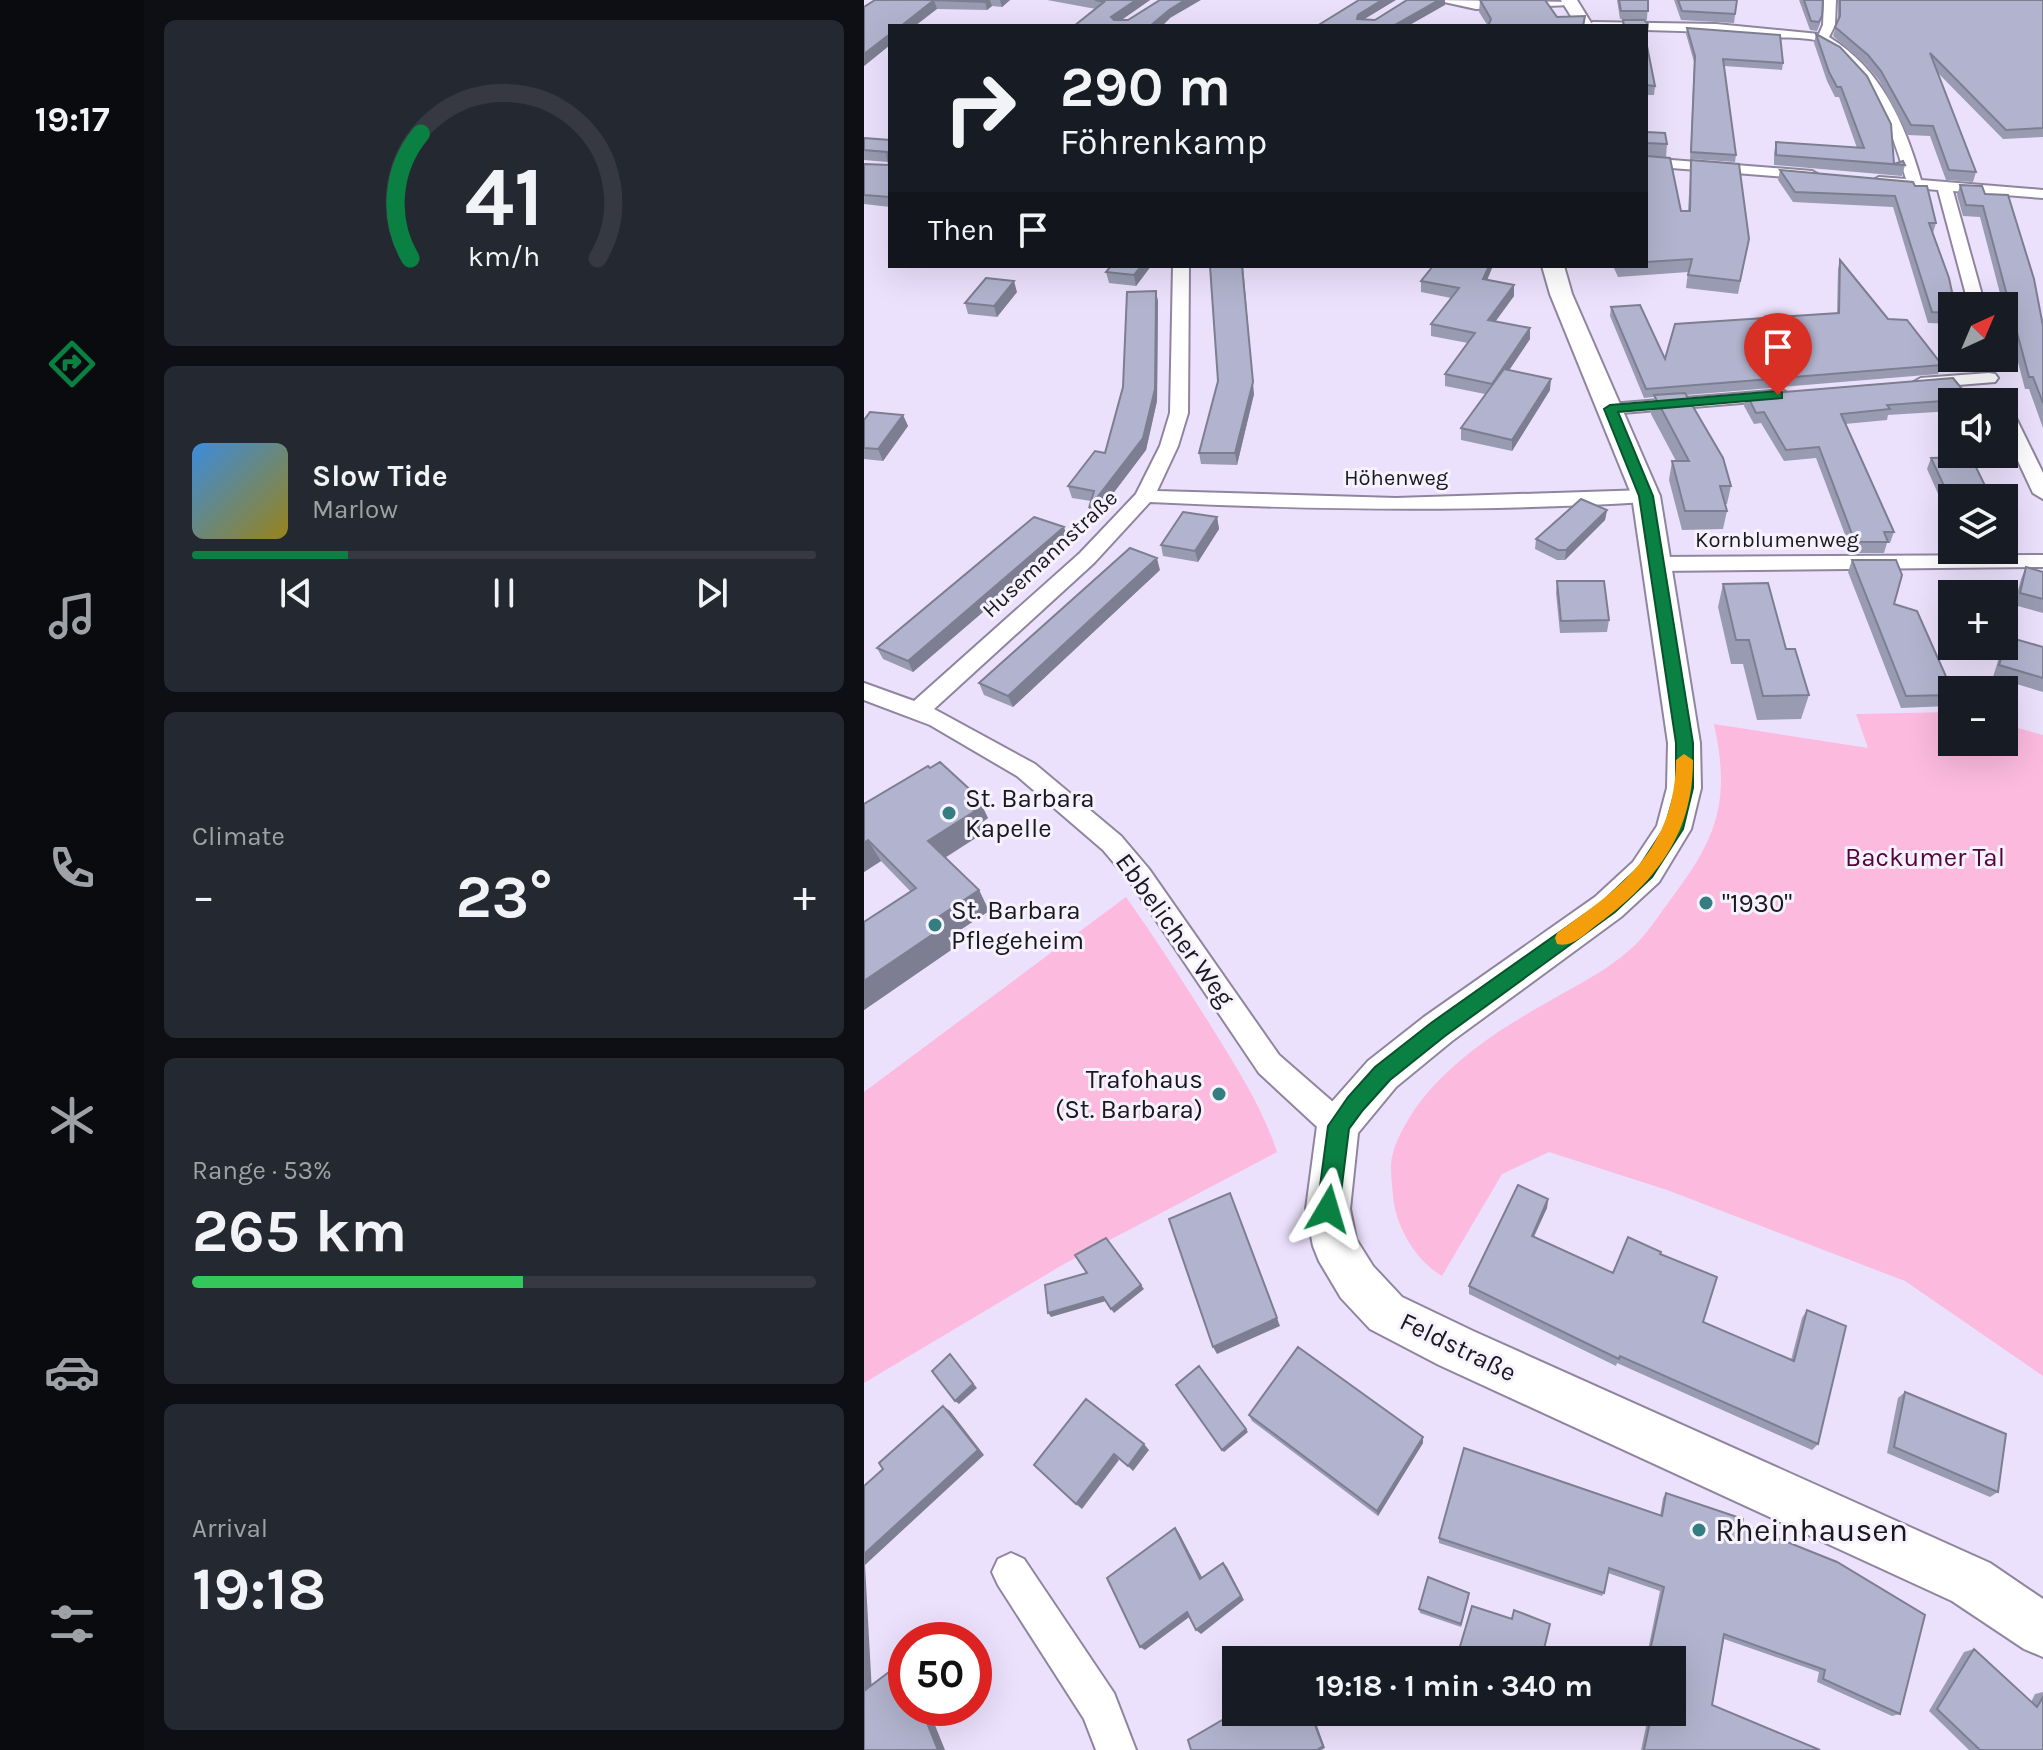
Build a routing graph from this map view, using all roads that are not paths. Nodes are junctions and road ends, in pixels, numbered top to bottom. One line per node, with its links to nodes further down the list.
1 (1441, 0): 3 (street)
2 (1830, 0): 6 (street)
3 (1570, 1): 4 (main road)
4 (1584, 24)
5 (1648, 26): 6 (street)
6 (1823, 38): 10 (street)
7 (1648, 162): 8 (street)
8 (1829, 176)
9 (1858, 179): 10 (street)
10 (1915, 185): 11 (street)
11 (1945, 189): 12 (street); 15 (street)
12 (2043, 194)
13 (1181, 268): 24 (street, Husemannstraße)
14 (1554, 268): 21 (main road)
15 (1973, 292)
16 (1988, 372): 17 (street)
17 (1989, 378): 18 (street); 19 (street)
18 (1910, 384)
19 (1993, 388)
20 (1800, 393): 21 (street)
21 (1610, 409): 25 (main road)
22 (2018, 441): 23 (street)
23 (2043, 493)
24 (1145, 496): 25 (street, Höhenweg); 29 (street, Husemannstraße)
25 (1646, 496): 27 (main road)
26 (2043, 561): 27 (street, Kornblumenweg)
27 (1656, 564): 30 (main road)
28 (864, 691): 29 (street, Ebbelicher Weg)
29 (918, 710): 30 (street, Ebbelicher Weg)
30 (1338, 1126): 32 (main road, Feldstraße)
31 (1011, 1572): 33 (street)
32 (2043, 1630)
33 (1116, 1750)

